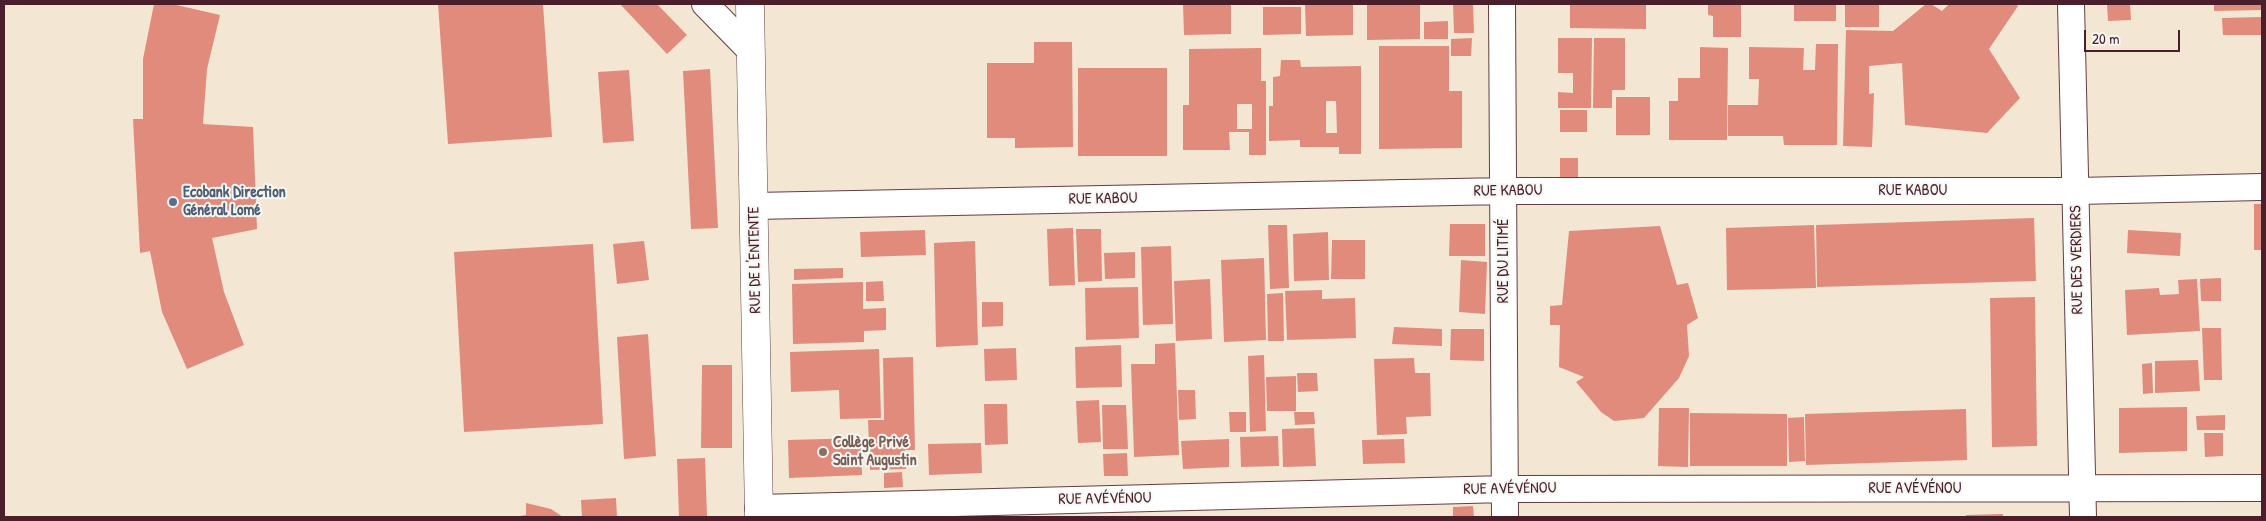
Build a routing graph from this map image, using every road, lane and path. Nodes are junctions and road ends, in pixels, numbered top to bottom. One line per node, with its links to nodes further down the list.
1 (706, 4): 5 (street)
2 (750, 4): 5 (street, RUE DE L'ENTENTE)
3 (1502, 4): 7 (street, RUE DU LITIMÉ)
4 (2072, 4): 8 (street, RUE DES VERDIERS)
5 (750, 50): 9 (street, RUE DE L'ENTENTE)
6 (2262, 187): 8 (street, RUE KABOU)
7 (1504, 191): 8 (street, RUE KABOU); 9 (street, RUE KABOU); 11 (street, RUE DU LITIMÉ)
8 (2076, 191): 12 (street, RUE DES VERDIERS)
9 (754, 206): 13 (street, RUE DE L'ENTENTE)
10 (2262, 488): 12 (street, RUE AVÉVÉNOU)
11 (1506, 489): 12 (street, RUE AVÉVÉNOU); 13 (street, RUE AVÉVÉNOU); 14 (street, RUE DU LITIMÉ)
12 (2082, 489): 15 (street, RUE DES VERDIERS)
13 (758, 512)
14 (1505, 517)
15 (2082, 517)

